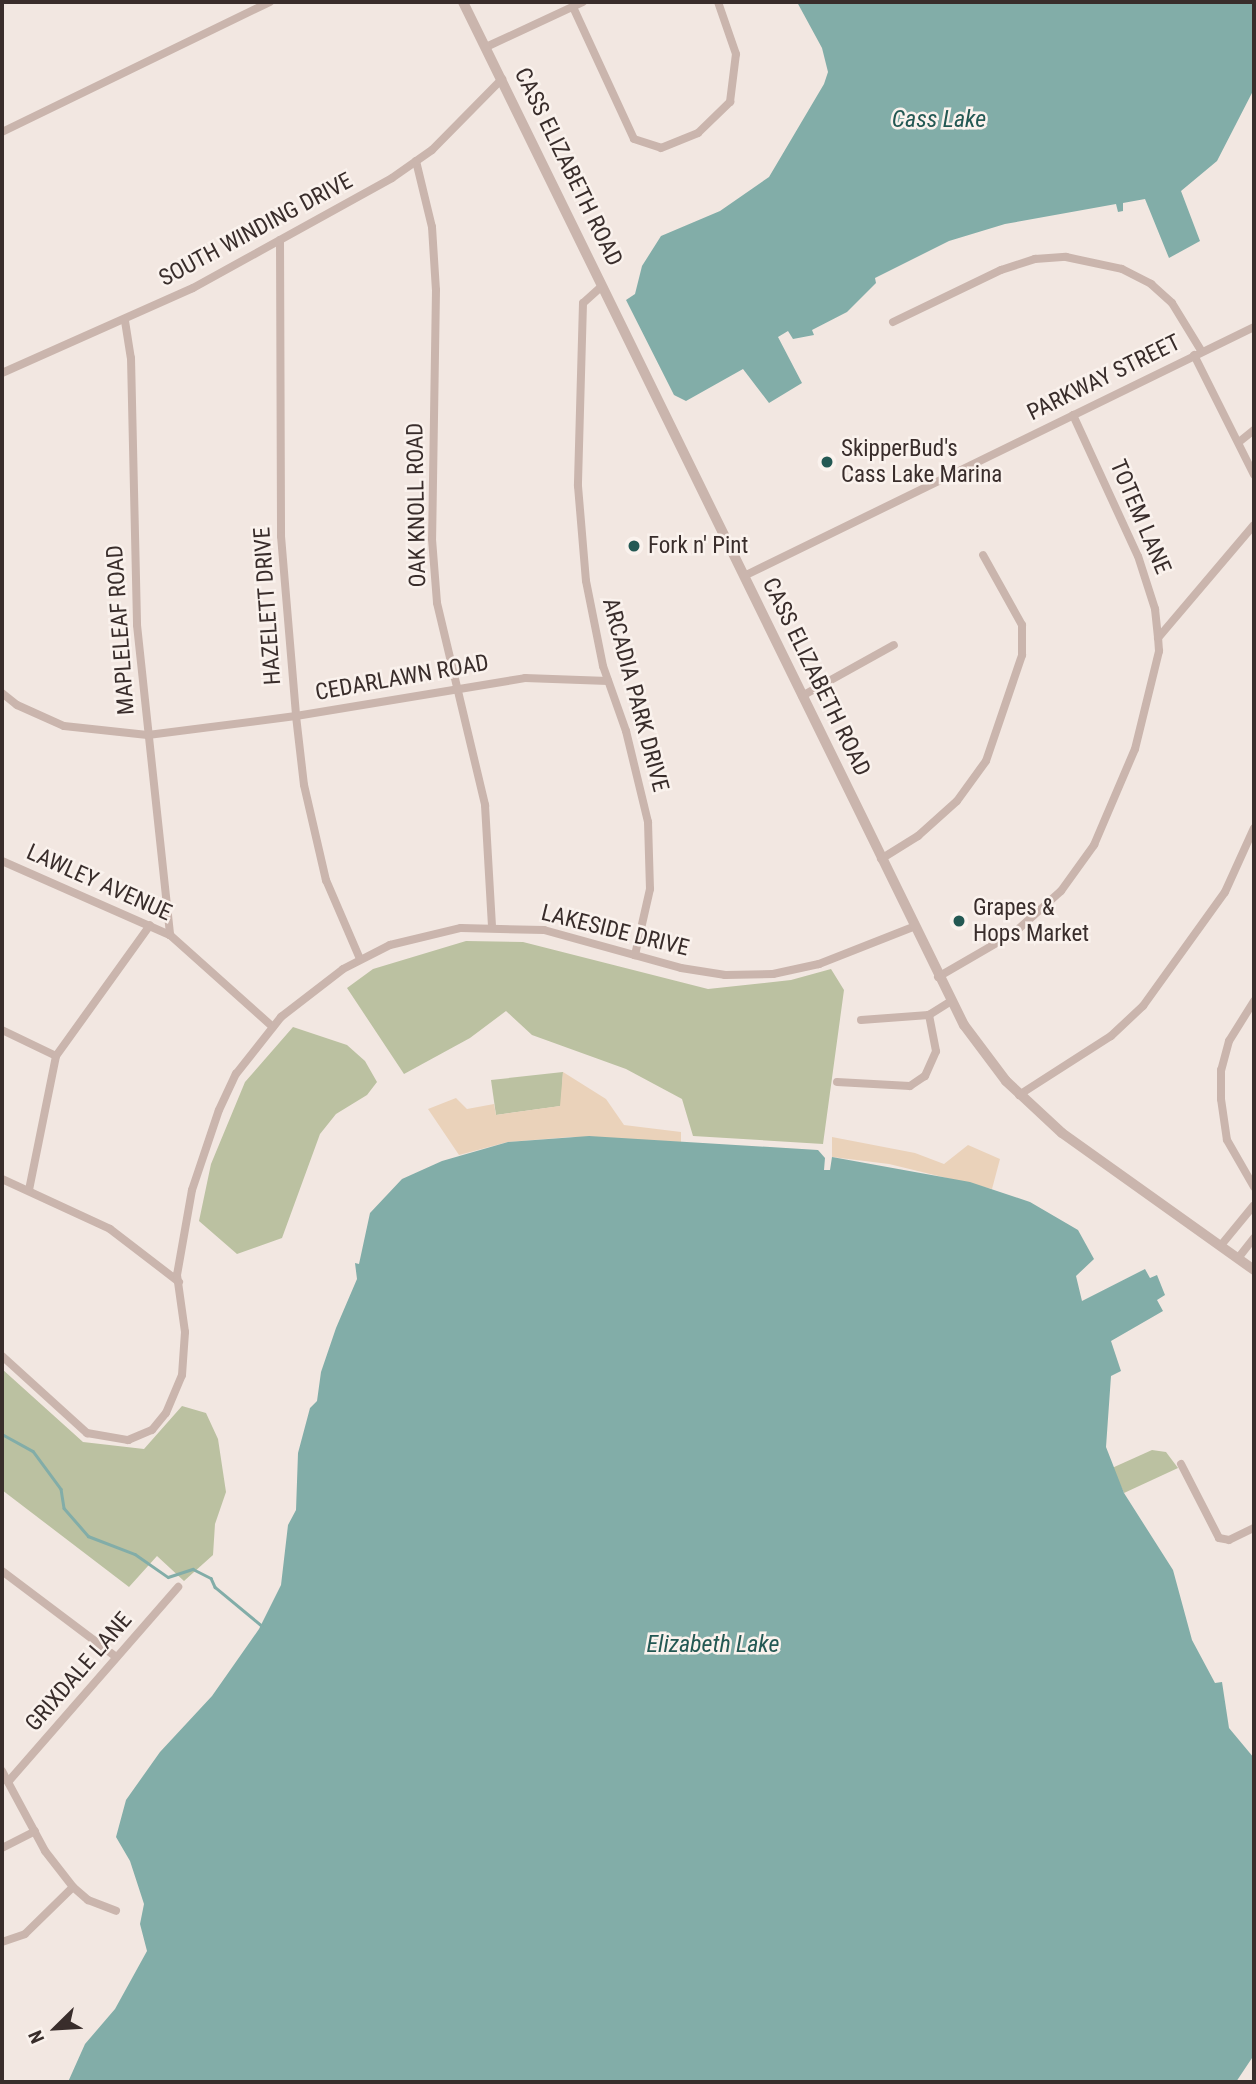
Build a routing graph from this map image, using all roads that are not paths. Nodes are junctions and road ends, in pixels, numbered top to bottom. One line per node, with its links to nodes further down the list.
1 (270, 2): 8 (street)
2 (463, 2): 6 (street, CASS ELIZABETH ROAD)
3 (583, 2): 5 (street)
4 (718, 2): 5 (street)
5 (573, 7): 6 (street)
6 (486, 47): 7 (street, CASS ELIZABETH ROAD)
7 (502, 79): 9 (street, SOUTH WINDING DRIVE); 11 (street, CASS ELIZABETH ROAD)
8 (2, 132)
9 (416, 161): 10 (street, SOUTH WINDING DRIVE); 27 (street, OAK KNOLL ROAD)
10 (279, 240): 12 (street, SOUTH WINDING DRIVE); 30 (street, HAZELETT DRIVE)
11 (602, 286): 23 (street, CASS ELIZABETH ROAD); 26 (street, ARCADIA PARK DRIVE)
12 (125, 321): 16 (street, SOUTH WINDING DRIVE); 31 (street, MAPLELEAF ROAD)
13 (893, 321): 15 (street)
14 (1254, 327): 15 (street, PARKWAY STREET)
15 (1198, 354): 17 (street, PARKWAY STREET); 19 (street)
16 (2, 373)
17 (1073, 415): 23 (street, PARKWAY STREET); 24 (street, TOTEM LANE)
18 (1254, 430): 19 (street)
19 (1239, 442): 20 (street)
20 (1254, 475)
21 (1254, 525): 24 (street)
22 (983, 555): 33 (street)
23 (744, 576): 29 (street, CASS ELIZABETH ROAD)
24 (1158, 638): 41 (street, TOTEM LANE)
25 (894, 646): 29 (street)
26 (608, 681): 27 (street, CEDARLAWN ROAD); 39 (street, ARCADIA PARK DRIVE)
27 (456, 687): 30 (street, CEDARLAWN ROAD); 37 (street, OAK KNOLL ROAD)
28 (2, 693): 31 (street, CEDARLAWN ROAD)
29 (802, 696): 33 (street, CASS ELIZABETH ROAD)
30 (296, 716): 31 (street, CEDARLAWN ROAD); 40 (street, HAZELETT DRIVE)
31 (148, 735): 38 (street, MAPLELEAF ROAD)
32 (1254, 828): 50 (street)
33 (881, 859): 36 (street, CASS ELIZABETH ROAD)
34 (2, 861): 35 (street, LAWLEY AVENUE)
35 (150, 925): 38 (street, LAWLEY AVENUE); 48 (street)
36 (913, 927): 39 (street, LAKESIDE DRIVE); 41 (street, CASS ELIZABETH ROAD)
37 (492, 928): 39 (street, LAKESIDE DRIVE); 40 (street, LAKESIDE DRIVE)
38 (170, 935): 46 (street, LAWLEY AVENUE)
39 (635, 955)
40 (360, 959): 46 (street, LAKESIDE DRIVE)
41 (938, 977): 42 (street, CASS ELIZABETH ROAD)
42 (951, 1001): 44 (street); 50 (street, CASS ELIZABETH ROAD)
43 (1254, 1001): 52 (street)
44 (929, 1015): 45 (street); 49 (street)
45 (862, 1020)
46 (273, 1027): 59 (street, LAKESIDE DRIVE)
47 (2, 1030): 48 (street)
48 (57, 1056): 53 (street)
49 (837, 1082)
50 (1019, 1095): 56 (street, CASS ELIZABETH ROAD)
51 (2, 1179): 53 (street)
52 (1254, 1187)
53 (29, 1190): 59 (street)
54 (1254, 1205): 56 (street)
55 (1254, 1238): 57 (street)
56 (1222, 1244): 57 (street, CASS ELIZABETH ROAD)
57 (1239, 1257): 58 (street, CASS ELIZABETH ROAD)
58 (1254, 1270)
59 (179, 1282): 60 (street, LAKESIDE DRIVE)
60 (2, 1356)
61 (1181, 1464): 62 (street)
62 (1254, 1528)
63 (2, 1571): 65 (street)
64 (178, 1587): 65 (street, GRIXDALE LANE)
65 (116, 1657): 67 (street, GRIXDALE LANE)
66 (2, 1771): 67 (street)
67 (8, 1782): 68 (street)
68 (35, 1831): 69 (street); 70 (street)
69 (2, 1848)
70 (73, 1888): 71 (street); 72 (street)
71 (116, 1911)
72 (2, 1942)

